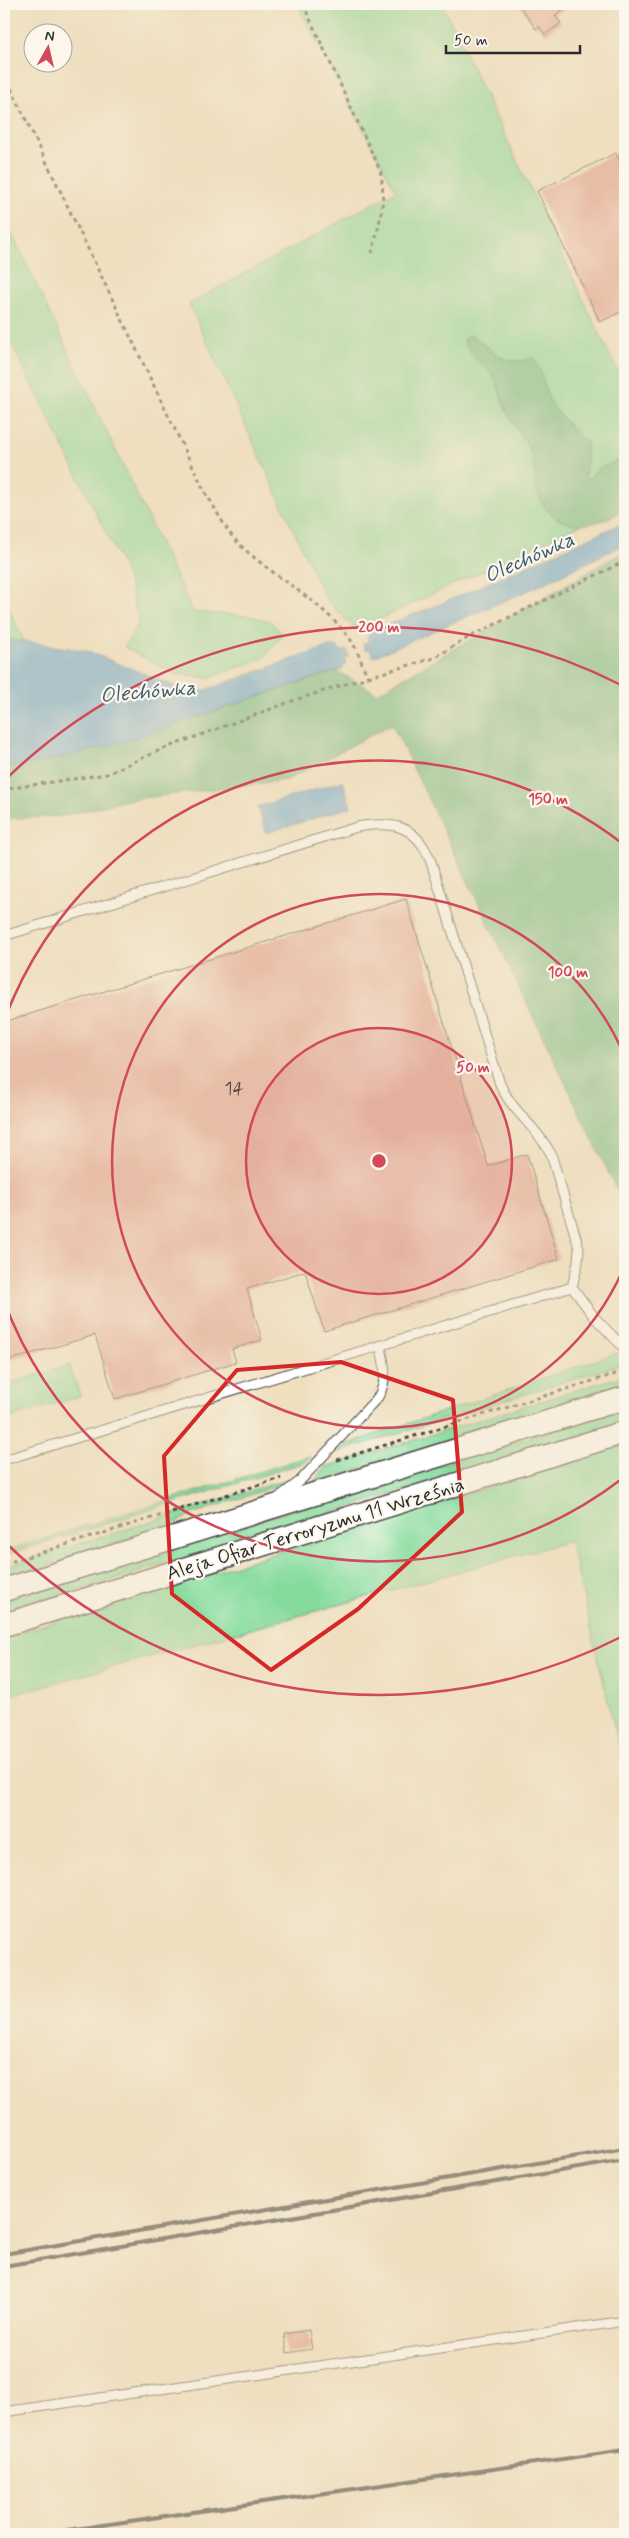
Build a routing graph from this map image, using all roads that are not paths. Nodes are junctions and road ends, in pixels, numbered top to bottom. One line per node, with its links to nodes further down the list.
1 (4, 936): 2 (lane)
2 (572, 1287): 3 (lane); 4 (lane)
3 (380, 1345): 7 (lane); 8 (lane)
4 (625, 1349)
5 (625, 1398): 8 (street, Aleja Ofiar Terroryzmu 11 Września)
6 (625, 1432): 10 (street, Aleja Ofiar Terroryzmu 11 Września)
7 (4, 1460)
8 (260, 1512): 9 (street, Aleja Ofiar Terroryzmu 11 Września)
9 (4, 1590)
10 (4, 1625)
11 (625, 2321): 12 (lane)
12 (4, 2412)

